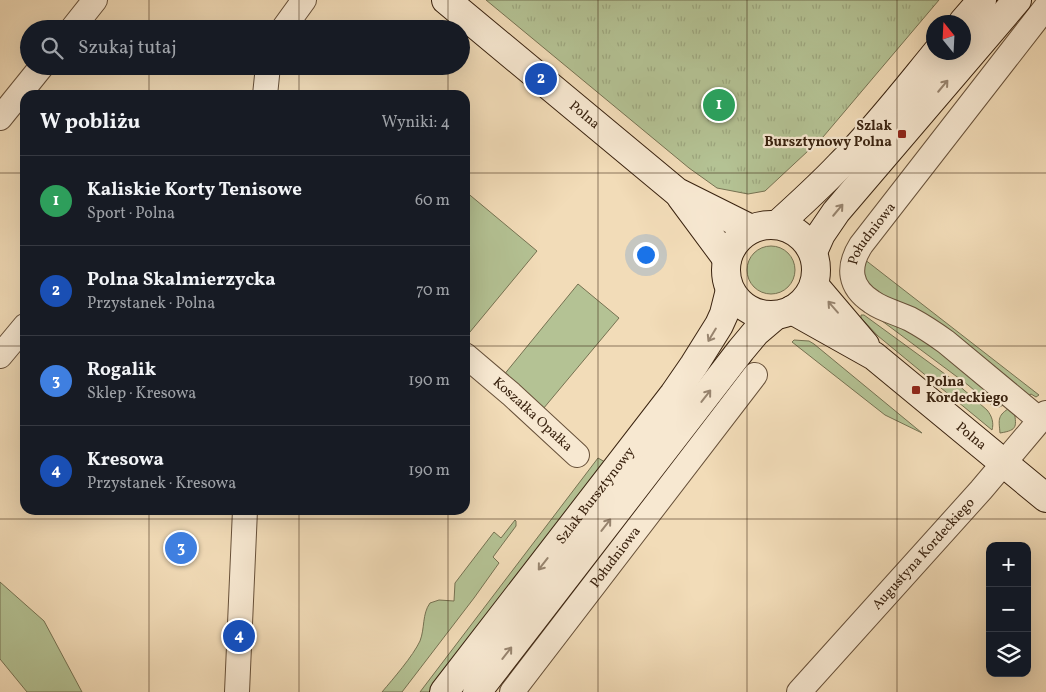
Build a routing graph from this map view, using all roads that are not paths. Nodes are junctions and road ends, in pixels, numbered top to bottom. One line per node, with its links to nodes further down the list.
1 (95, 0): 8 (street)
2 (304, 0): 9 (street)
3 (446, 0): 17 (main road, Polna)
4 (982, 0): 7 (main road)
5 (1016, 0): 19 (main road, one-way to 5)
6 (1046, 7): 29 (street, Południowa)
7 (969, 15)
8 (79, 20)
9 (290, 20)
10 (930, 60): 18 (main road)
11 (35, 75): 13 (street)
12 (267, 75): 14 (street)
13 (23, 90)
14 (266, 90)
15 (20, 93): 16 (street)
16 (0, 118)
17 (677, 192): 18 (main road, Polna); 20 (main road, Polna)
18 (764, 227): 19 (main road); 20 (main road)
19 (813, 252): 21 (main road)
20 (727, 260): 22 (main road)
21 (814, 285): 23 (main road); 26 (main road, Polna, one-way to 21)
22 (730, 290): 23 (main road); 35 (main road, Szlak Bursztynowy, one-way to 35)
23 (784, 313): 26 (main road, Polna); 36 (main road, Szlak Bursztynowy, one-way to 23)
24 (20, 332): 25 (street)
25 (0, 356)
26 (874, 356): 31 (main road, Polna)
27 (470, 359): 30 (street, Koszałka Opałka)
28 (755, 375): 37 (street, Południowa)
29 (1043, 416): 31 (street, Augustyna Kordeckiego)
30 (577, 455)
31 (1003, 462): 32 (main road, Polna); 38 (street, Augustyna Kordeckiego)
32 (1046, 498)
33 (245, 515): 34 (street)
34 (237, 692)
35 (444, 692)
36 (477, 692)
37 (512, 692)
38 (799, 692)

